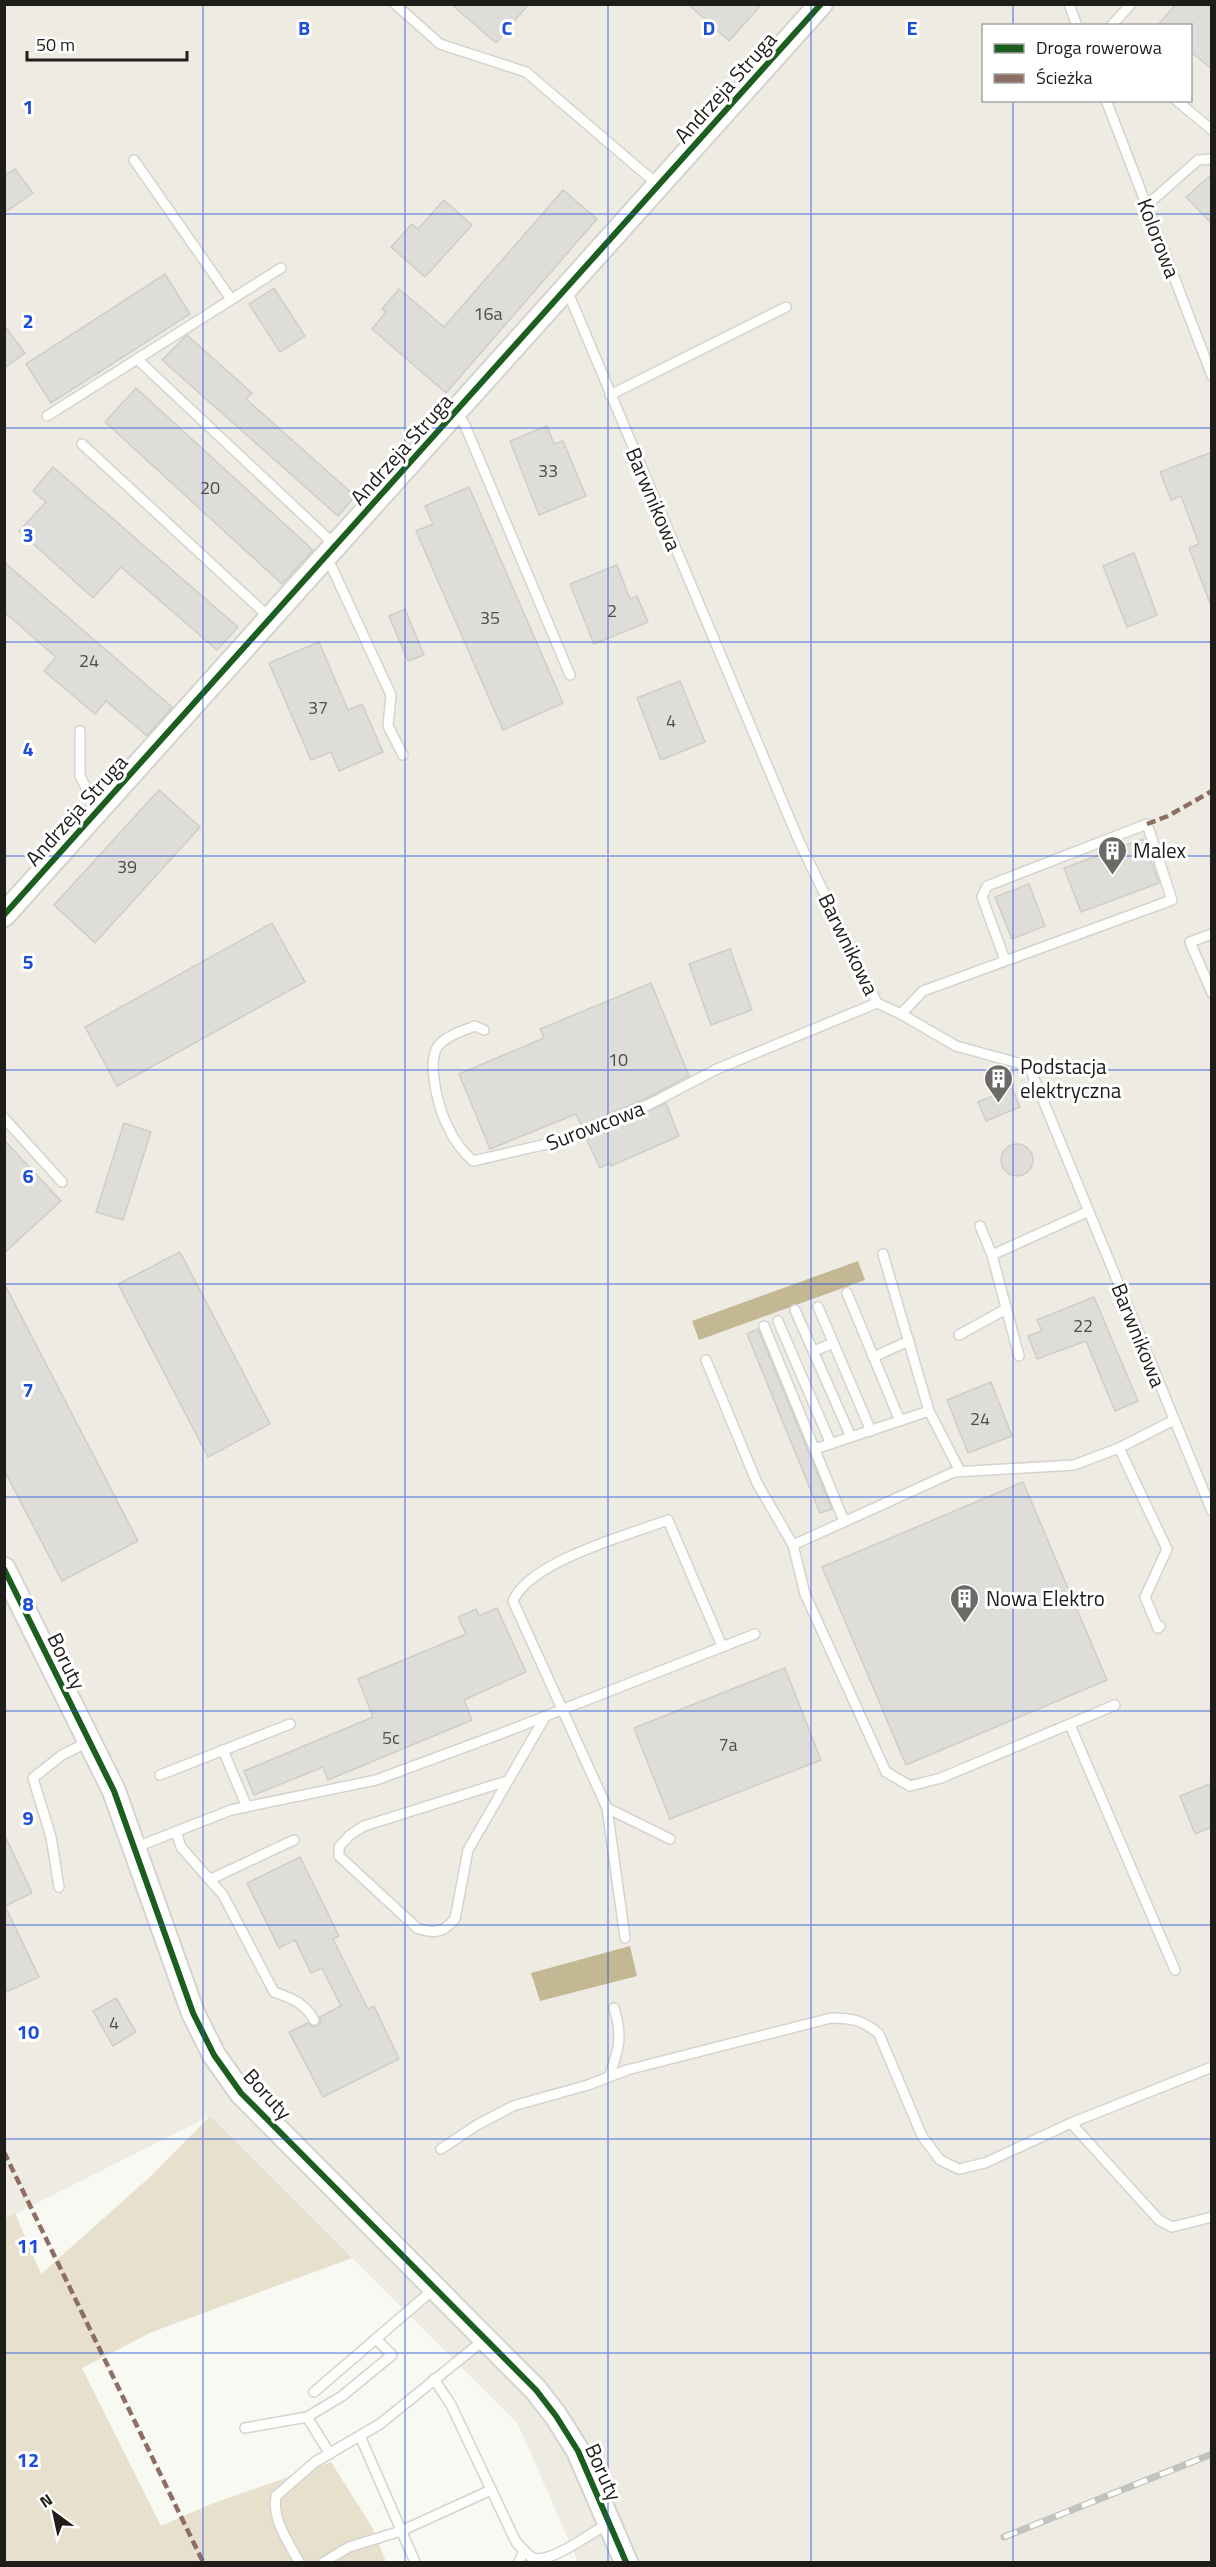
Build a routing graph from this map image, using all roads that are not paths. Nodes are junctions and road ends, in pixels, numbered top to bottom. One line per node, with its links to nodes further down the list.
1 (394, 4): 12 (lane)
2 (821, 4): 12 (street, Andrzeja Struga)
3 (1069, 4): 5 (lane)
4 (1131, 4): 6 (lane)
5 (1076, 24)
6 (1113, 24)
7 (1107, 102): 13 (lane, Kolorowa)
8 (1178, 102): 9 (lane)
9 (1212, 130)
10 (1212, 159): 13 (lane)
11 (134, 160): 16 (lane)
12 (659, 186): 15 (street, Andrzeja Struga)
13 (1146, 206): 19 (lane, Kolorowa)
14 (281, 268): 16 (lane)
15 (567, 290): 20 (lane, Barwnikowa); 21 (street, Andrzeja Struga)
16 (231, 299): 18 (lane)
17 (786, 307): 20 (lane)
18 (137, 359): 22 (lane); 24 (lane)
19 (1212, 376)
20 (610, 395): 34 (lane, Barwnikowa)
21 (455, 414): 24 (street, Andrzeja Struga); 26 (lane)
22 (47, 416)
23 (82, 444): 25 (lane)
24 (331, 552): 25 (street, Andrzeja Struga); 28 (lane)
25 (271, 619): 29 (street, Andrzeja Struga)
26 (570, 675)
27 (80, 731): 29 (lane)
28 (403, 755)
29 (98, 810): 30 (street, Andrzeja Struga)
30 (4, 915)
31 (1212, 934): 33 (lane)
32 (1005, 960): 32 (lane); 35 (lane)
33 (1212, 993)
34 (877, 1003): 35 (lane, Barwnikowa); 36 (lane, Surowcowa)
35 (901, 1014): 39 (lane, Barwnikowa)
36 (484, 1030)
37 (4, 1118): 38 (lane)
38 (62, 1182)
39 (1089, 1211): 42 (lane); 61 (lane, Barwnikowa)
40 (980, 1226): 42 (lane)
41 (883, 1254): 50 (lane)
42 (992, 1255): 45 (lane)
43 (847, 1293): 54 (lane)
44 (818, 1307): 51 (lane)
45 (1006, 1309): 49 (lane); 53 (lane)
46 (795, 1310): 52 (lane)
47 (778, 1321): 56 (lane)
48 (764, 1326): 66 (lane)
49 (959, 1335)
50 (909, 1341): 54 (lane); 59 (lane)
51 (833, 1343): 52 (lane); 57 (lane)
52 (814, 1353): 56 (lane); 58 (lane)
53 (1018, 1356)
54 (873, 1357): 60 (lane)
55 (706, 1360): 70 (lane)
56 (796, 1364): 64 (lane)
57 (850, 1384): 58 (lane); 62 (lane)
58 (831, 1392): 63 (lane)
59 (929, 1411): 60 (lane); 67 (lane)
60 (900, 1420): 62 (lane)
61 (1174, 1420): 65 (lane); 68 (lane, Barwnikowa)
62 (871, 1431): 63 (lane)
63 (851, 1437): 64 (lane)
64 (831, 1444): 66 (lane)
65 (1119, 1448): 67 (lane); 72 (lane)
66 (815, 1449): 69 (lane)
67 (960, 1471): 69 (lane)
68 (1212, 1510)
69 (844, 1521): 70 (lane)
70 (793, 1545): 79 (lane)
71 (4, 1569): 80 (street, Boruty)
72 (1161, 1626)
73 (755, 1634): 74 (lane)
74 (722, 1646): 76 (lane); 76 (lane)
75 (1115, 1705): 79 (lane)
76 (562, 1710): 77 (lane); 85 (lane)
77 (545, 1717): 83 (lane); 84 (lane)
78 (290, 1724): 81 (lane)
79 (1070, 1725): 93 (lane)
80 (88, 1742): 89 (street, Boruty); 91 (lane)
81 (223, 1750): 82 (lane); 84 (lane)
82 (160, 1775)
83 (507, 1781): 83 (lane)
84 (247, 1807): 86 (lane)
85 (607, 1808): 87 (lane); 92 (lane)
86 (177, 1831): 89 (lane); 90 (lane)
87 (670, 1839)
88 (294, 1840): 90 (lane)
89 (134, 1848): 101 (street, Boruty)
90 (211, 1879): 95 (lane)
91 (59, 1887)
92 (625, 1938)
93 (1175, 1970)
94 (614, 2008): 97 (lane)
95 (314, 2020)
96 (1212, 2067): 98 (lane)
97 (609, 2077): 98 (lane); 99 (lane)
98 (1071, 2123): 100 (lane)
99 (441, 2149)
100 (1212, 2217)
101 (435, 2288): 102 (street, Boruty); 103 (lane)
102 (485, 2339): 104 (lane); 111 (street, Boruty)
103 (377, 2340): 105 (lane); 106 (lane)
104 (434, 2379): 108 (lane); 110 (lane)
105 (314, 2392)
106 (307, 2417): 107 (lane); 109 (lane)
107 (245, 2428)
108 (360, 2436): 109 (lane); 112 (lane)
109 (330, 2454): 114 (lane)
110 (491, 2490): 112 (lane); 113 (lane)
111 (609, 2523): 113 (lane); 118 (street, Boruty)
112 (401, 2531): 115 (lane); 116 (lane)
113 (524, 2550): 117 (lane)
114 (299, 2562)
115 (324, 2562)
116 (415, 2562)
117 (519, 2562)
118 (626, 2562)

